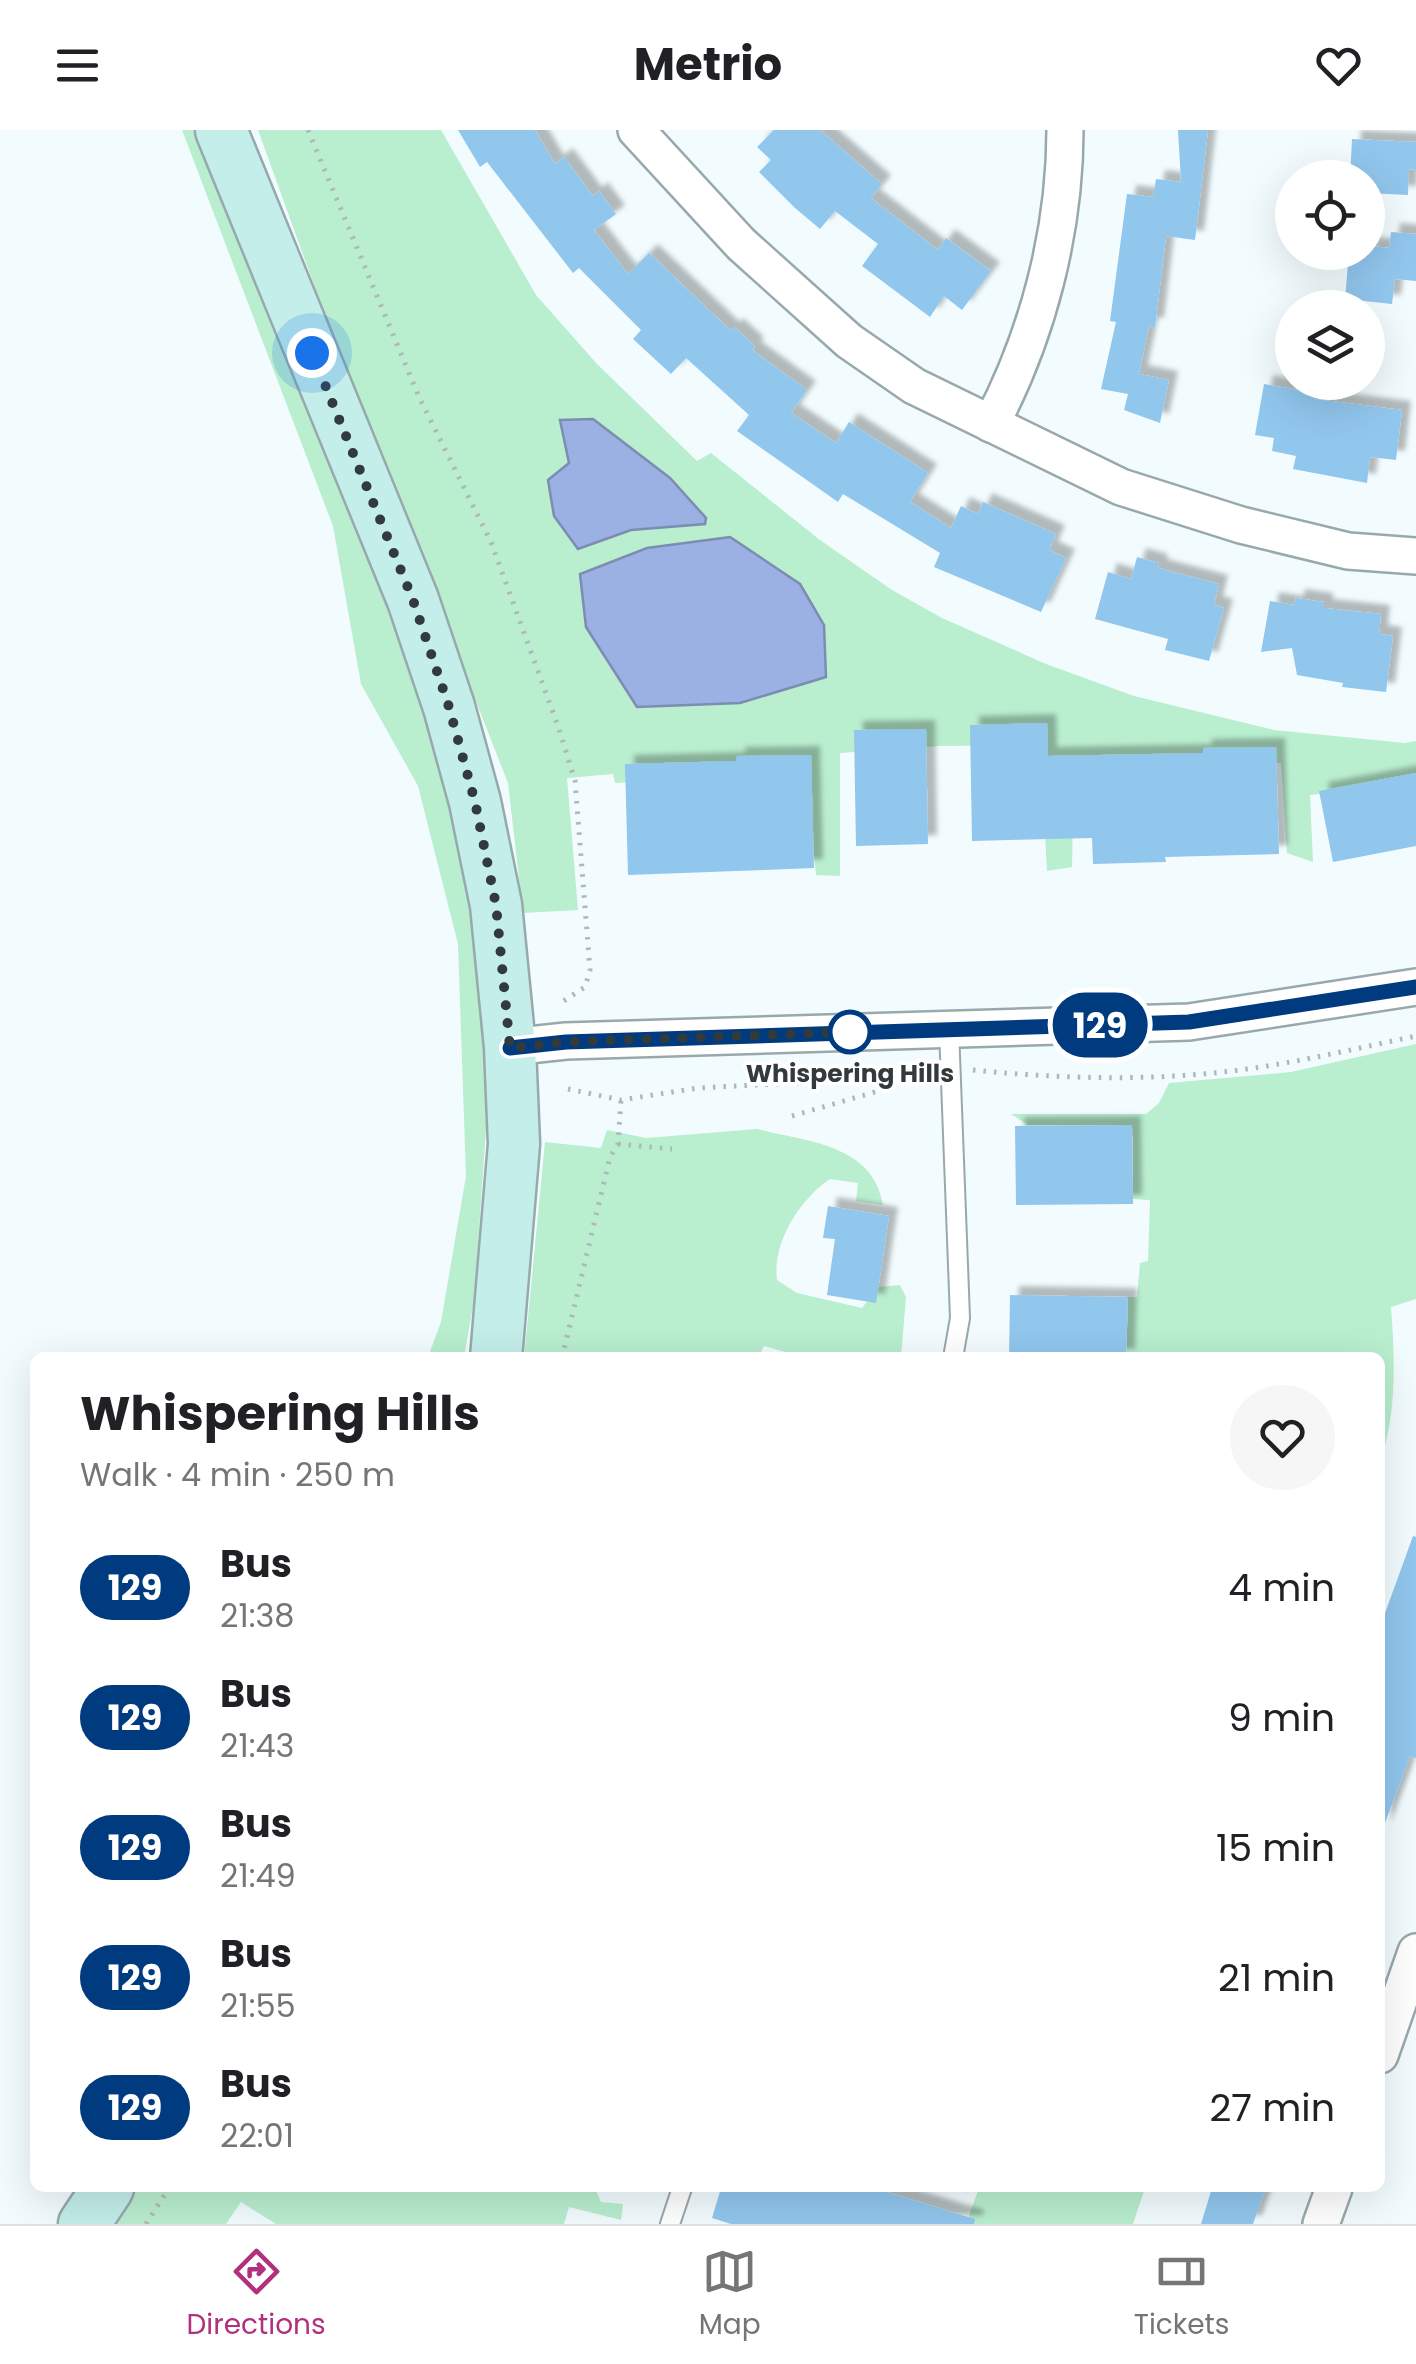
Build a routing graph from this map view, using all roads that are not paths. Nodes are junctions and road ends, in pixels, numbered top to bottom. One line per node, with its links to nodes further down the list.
1 (221, 130): 8 (main road)
2 (636, 130): 4 (street)
3 (1064, 130): 4 (street)
4 (990, 424): 5 (street)
5 (1416, 556)
6 (1416, 987): 7 (street)
7 (949, 1030): 8 (street); 10 (lane)
8 (510, 1048): 9 (main road)
9 (497, 1352)
10 (955, 1352)
11 (1416, 1952): 12 (street)
12 (1385, 2041)
13 (105, 2192): 16 (main road)
14 (681, 2192): 17 (lane)
15 (1333, 2192): 18 (street)
16 (84, 2224)
17 (670, 2224)
18 (1322, 2224)

